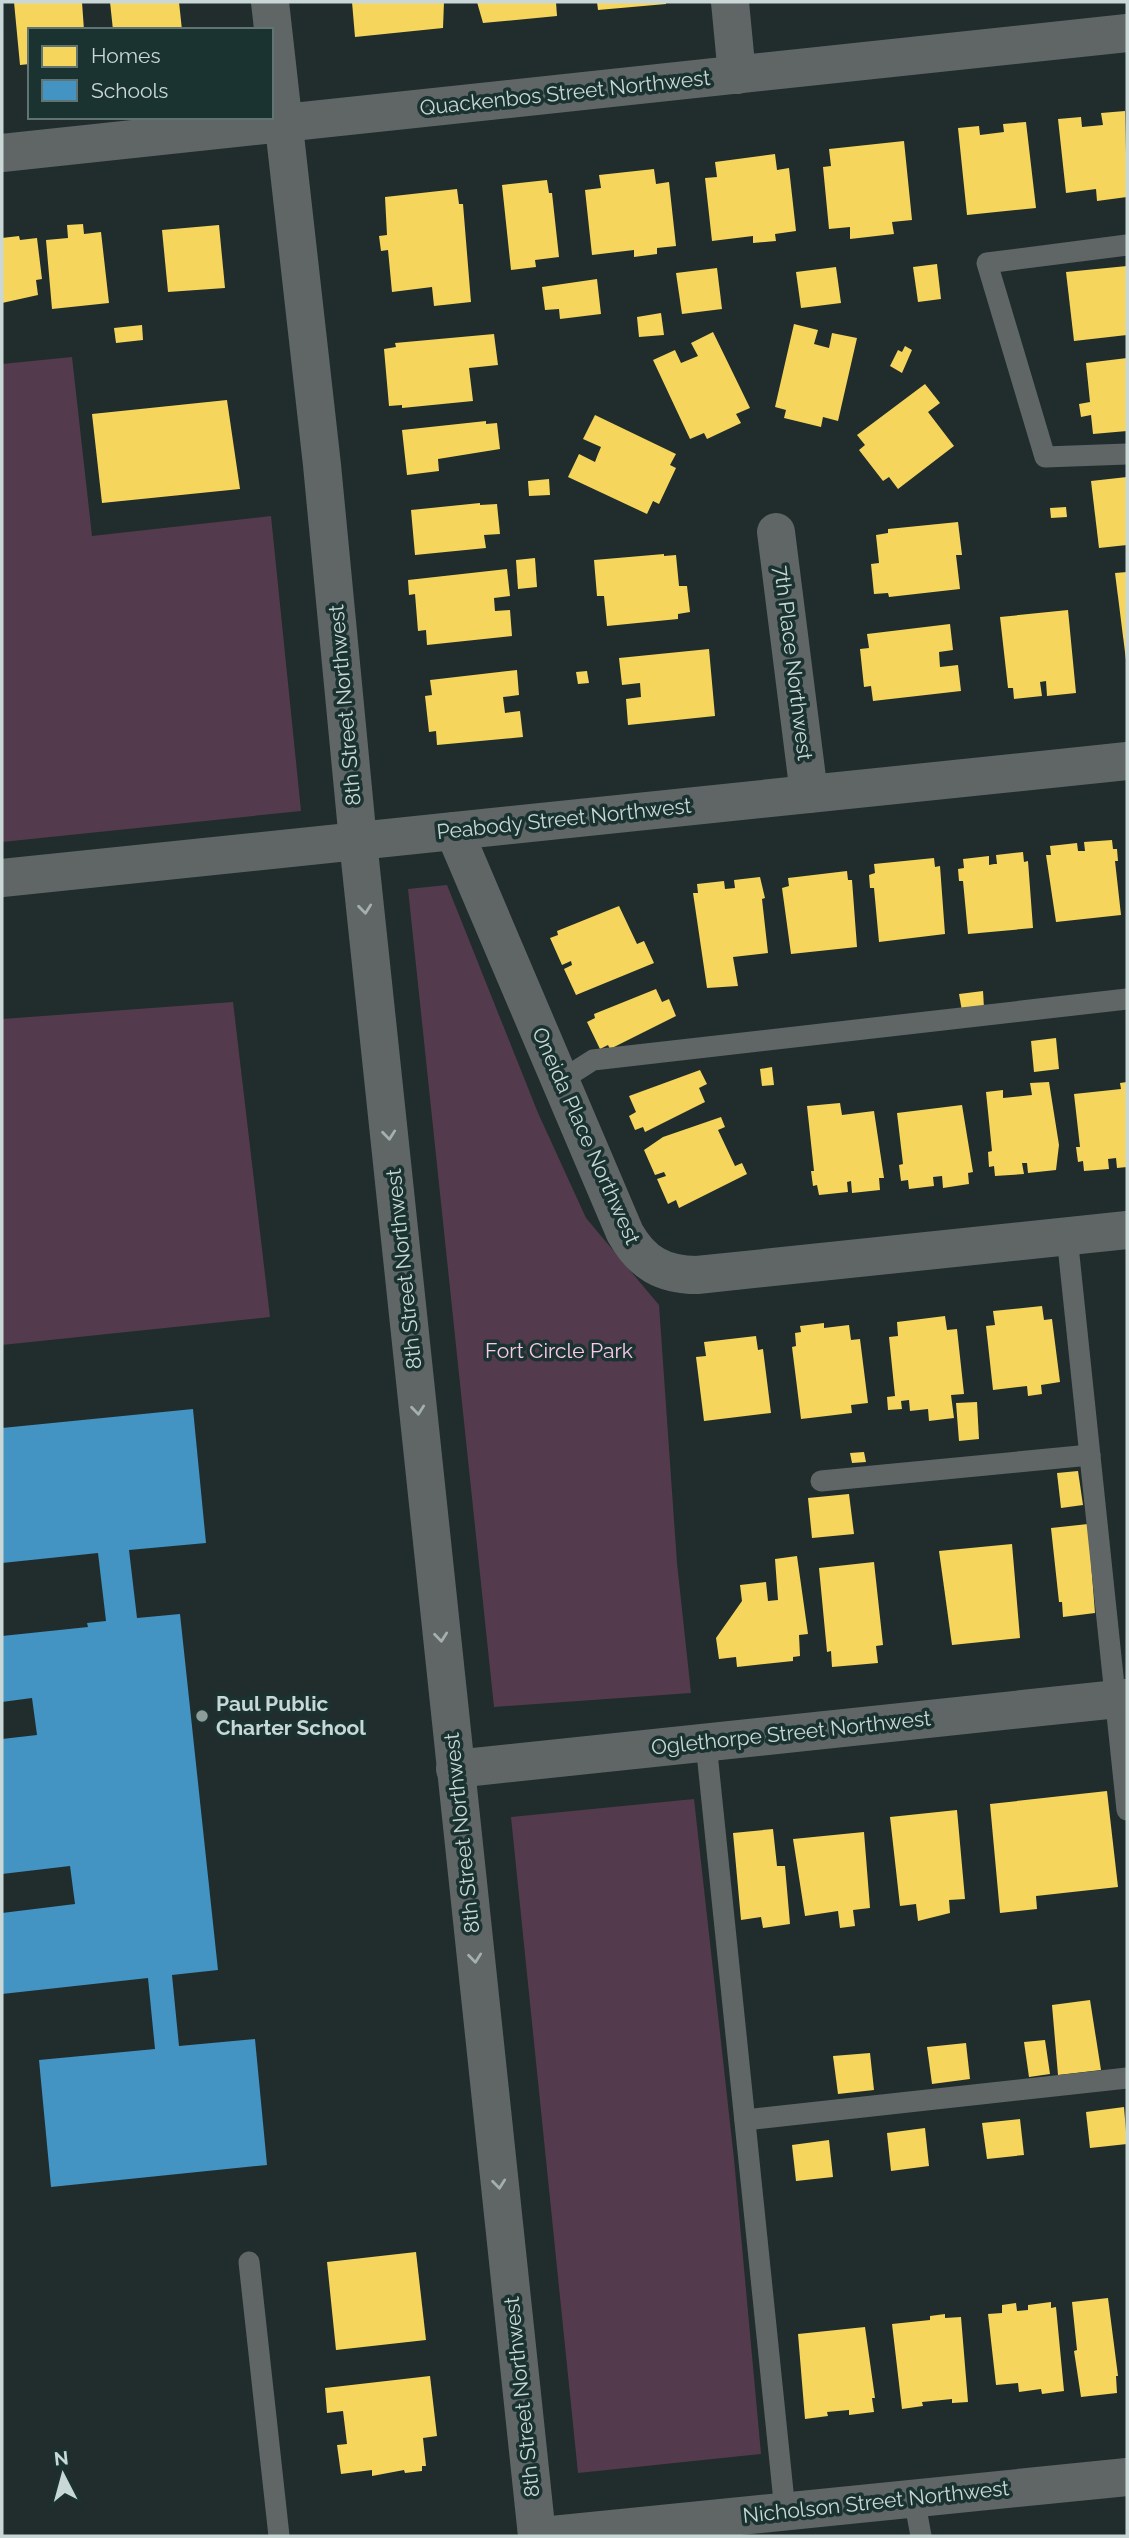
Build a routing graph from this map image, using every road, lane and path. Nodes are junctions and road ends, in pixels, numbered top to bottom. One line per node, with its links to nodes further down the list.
1 (270, 2): 5 (street, 8th Street Northwest)
2 (730, 2): 4 (street)
3 (1127, 33): 4 (street, Quackenbos Street Northwest)
4 (737, 75): 5 (street, Quackenbos Street Northwest)
5 (284, 123): 6 (street, Quackenbos Street Northwest); 13 (street, 8th Street Northwest)
6 (2, 153)
7 (1127, 245): 8 (lane)
8 (1127, 454)
9 (776, 532): 11 (street, 7th Place Northwest)
10 (1127, 761): 11 (street, Peabody Street Northwest)
11 (809, 794): 12 (street, Peabody Street Northwest)
12 (454, 831): 13 (street, Peabody Street Northwest); 16 (street, Oneida Place Northwest)
13 (358, 841): 14 (street, Peabody Street Northwest); 23 (street, 8th Street Northwest, one-way to 23)
14 (2, 878)
15 (1127, 999): 16 (lane)
16 (560, 1081): 18 (street, Oneida Place Northwest)
17 (1127, 1230): 18 (street, Oneida Place Northwest)
18 (1067, 1236): 19 (lane)
19 (1090, 1455): 20 (lane); 21 (lane)
20 (821, 1481)
21 (1121, 1698): 22 (street, Oglethorpe Street Northwest); 24 (lane)
22 (706, 1743): 23 (street, Oglethorpe Street Northwest); 26 (lane)
23 (455, 1769): 32 (street, 8th Street Northwest, one-way to 32)
24 (1127, 1810)
25 (1127, 2078): 26 (lane)
26 (745, 2120): 30 (lane)
27 (249, 2262): 31 (lane)
28 (1127, 2477): 29 (street, Nicholson Street Northwest)
29 (914, 2498): 30 (street, Nicholson Street Northwest); 33 (lane)
30 (785, 2511): 32 (street, Nicholson Street Northwest)
31 (279, 2536)
32 (539, 2536)
33 (920, 2536)

